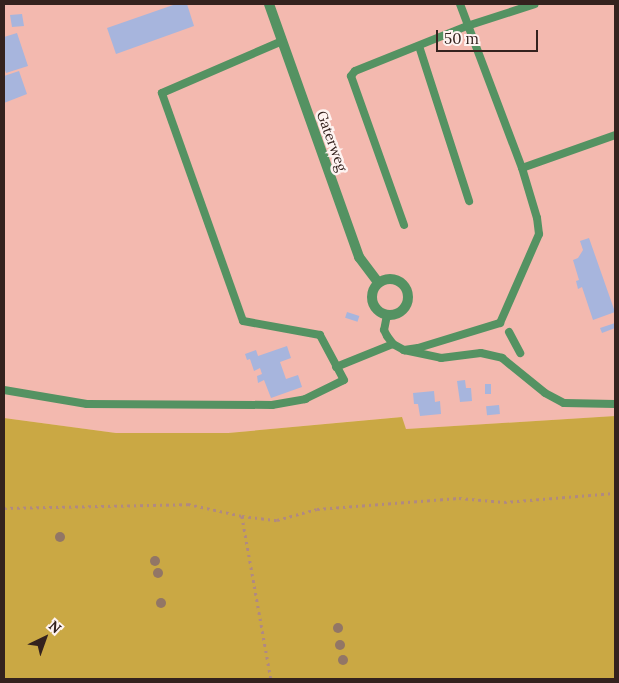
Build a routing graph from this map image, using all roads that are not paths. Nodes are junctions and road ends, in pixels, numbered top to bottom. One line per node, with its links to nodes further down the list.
1 (269, 4): 5 (street, Gaterweg)
2 (460, 4): 4 (lane)
3 (535, 4): 4 (lane)
4 (468, 26): 6 (lane); 8 (lane)
5 (282, 41): 11 (street, Gaterweg); 17 (lane)
6 (419, 46): 9 (lane); 10 (lane)
7 (615, 135): 8 (lane)
8 (522, 168): 15 (lane)
9 (470, 201)
10 (404, 225)
11 (378, 282): 12 (street); 12 (street)
12 (387, 315): 14 (lane)
13 (510, 332): 16 (lane)
14 (393, 344): 15 (lane); 17 (lane)
15 (404, 350): 19 (lane)
16 (520, 354)
17 (336, 367): 18 (lane)
18 (4, 390)
19 (615, 404)

